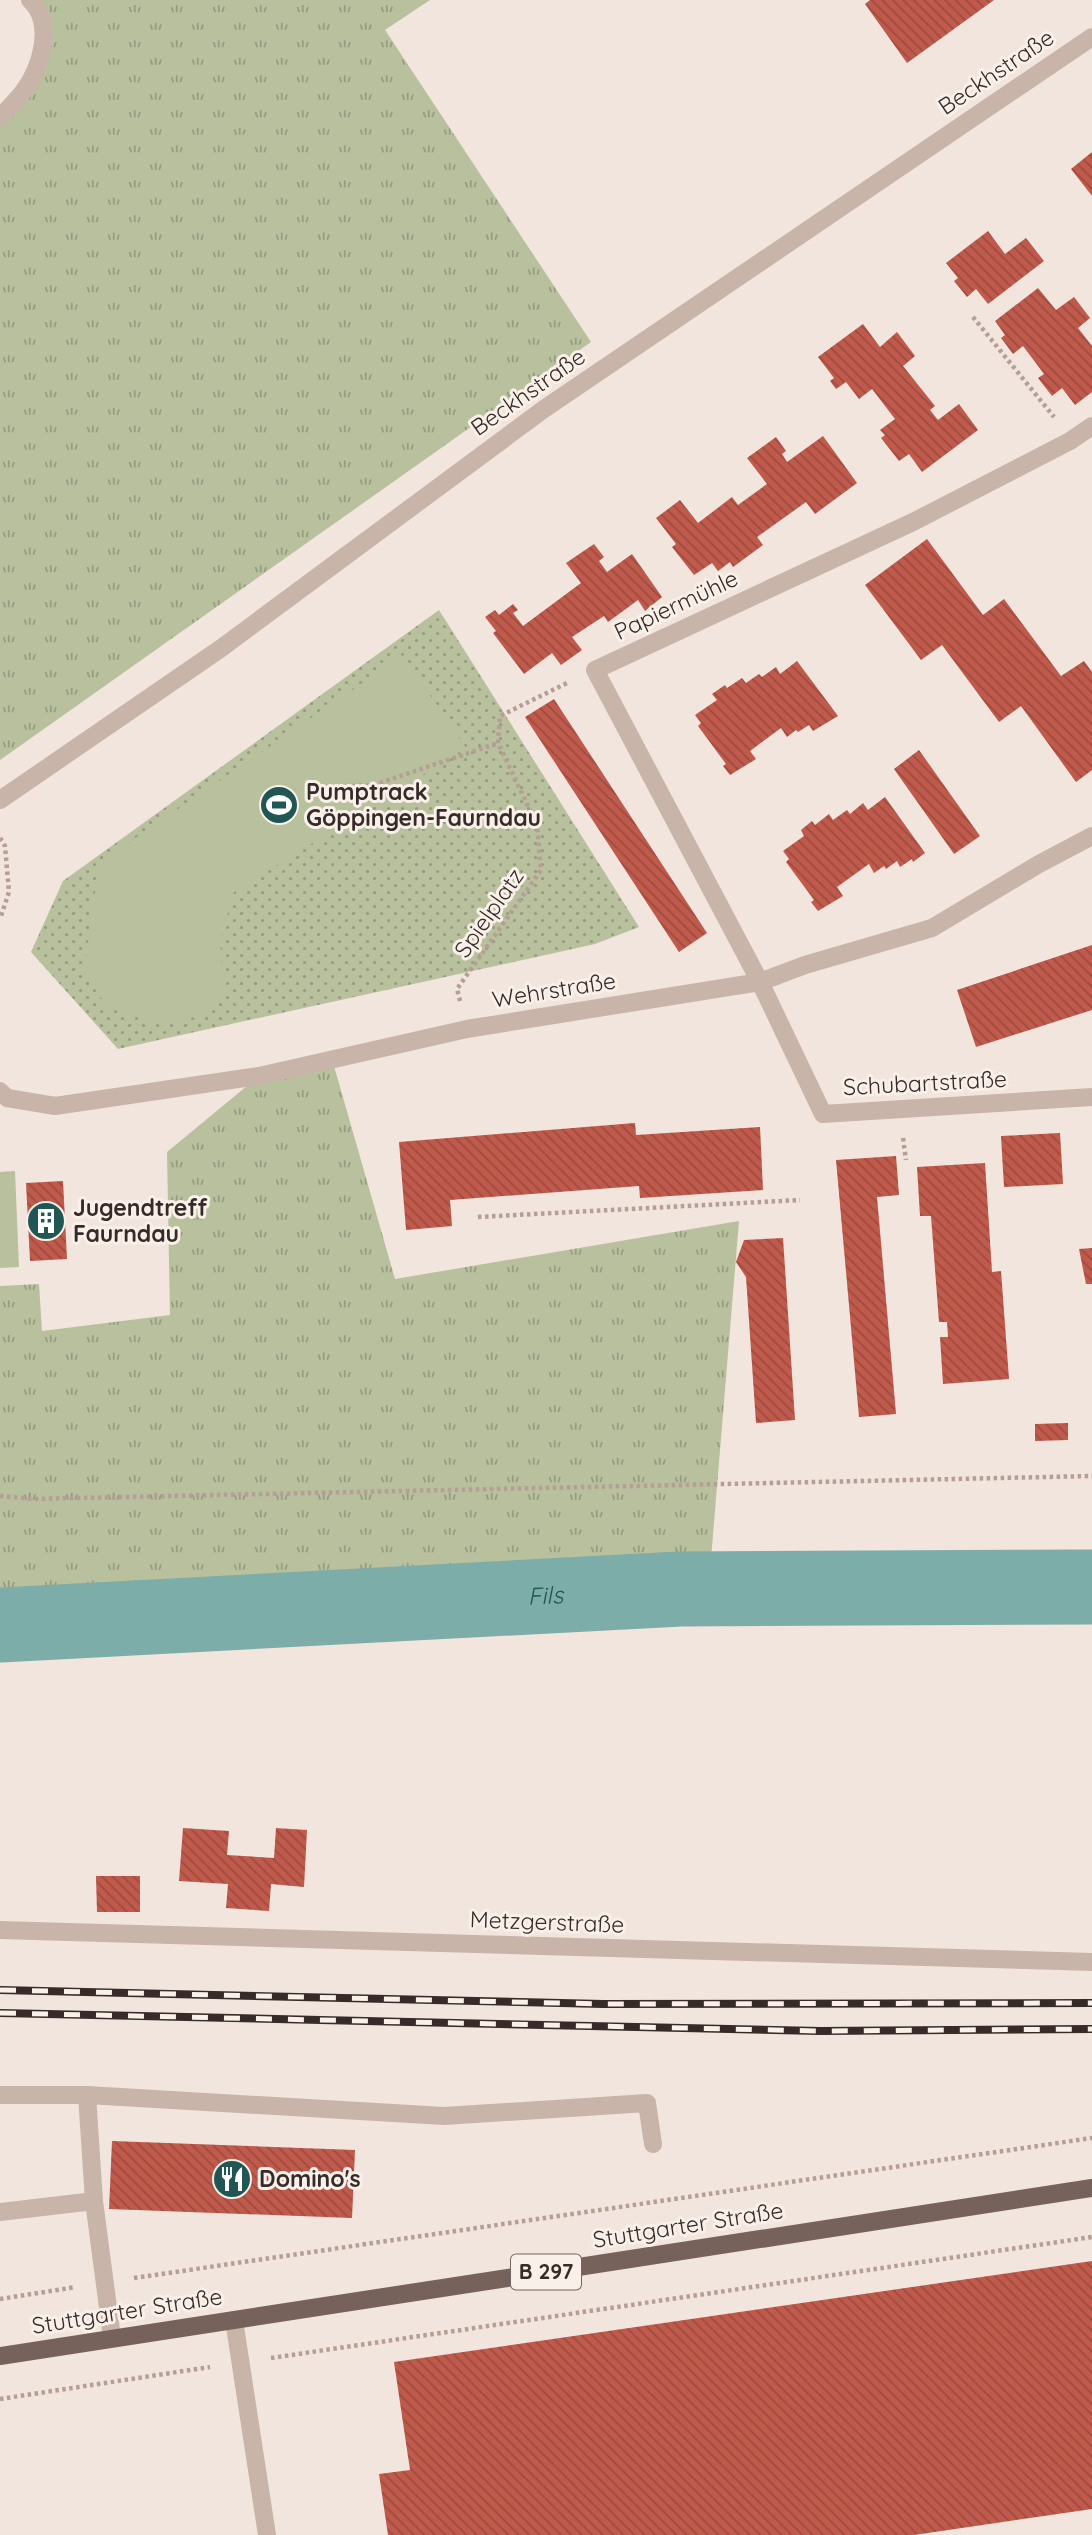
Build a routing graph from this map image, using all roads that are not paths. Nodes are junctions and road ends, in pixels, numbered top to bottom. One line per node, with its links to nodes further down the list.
1 (30, 0): 3 (street)
2 (1092, 37): 5 (street, Beckhstraße)
3 (0, 117)
4 (1092, 426): 7 (street, Papiermühle)
5 (0, 800)
6 (1092, 836): 7 (street, Wehrstraße)
7 (760, 982): 8 (street, Wehrstraße); 9 (street, Schubartstraße)
8 (0, 1091)
9 (1092, 1097)
10 (0, 1930): 11 (street, Metzgerstraße)
11 (1092, 1962)
12 (0, 2095): 13 (street)
13 (87, 2095): 14 (street); 16 (street)
14 (653, 2144)
15 (1092, 2188): 18 (main road, Stuttgarter Straße / B 297)
16 (94, 2201): 17 (street); 19 (street)
17 (0, 2212)
18 (234, 2320): 19 (main road, Stuttgarter Straße / B 297); 21 (street)
19 (112, 2338): 20 (main road, Stuttgarter Straße / B 297)
20 (0, 2356)
21 (267, 2535)

